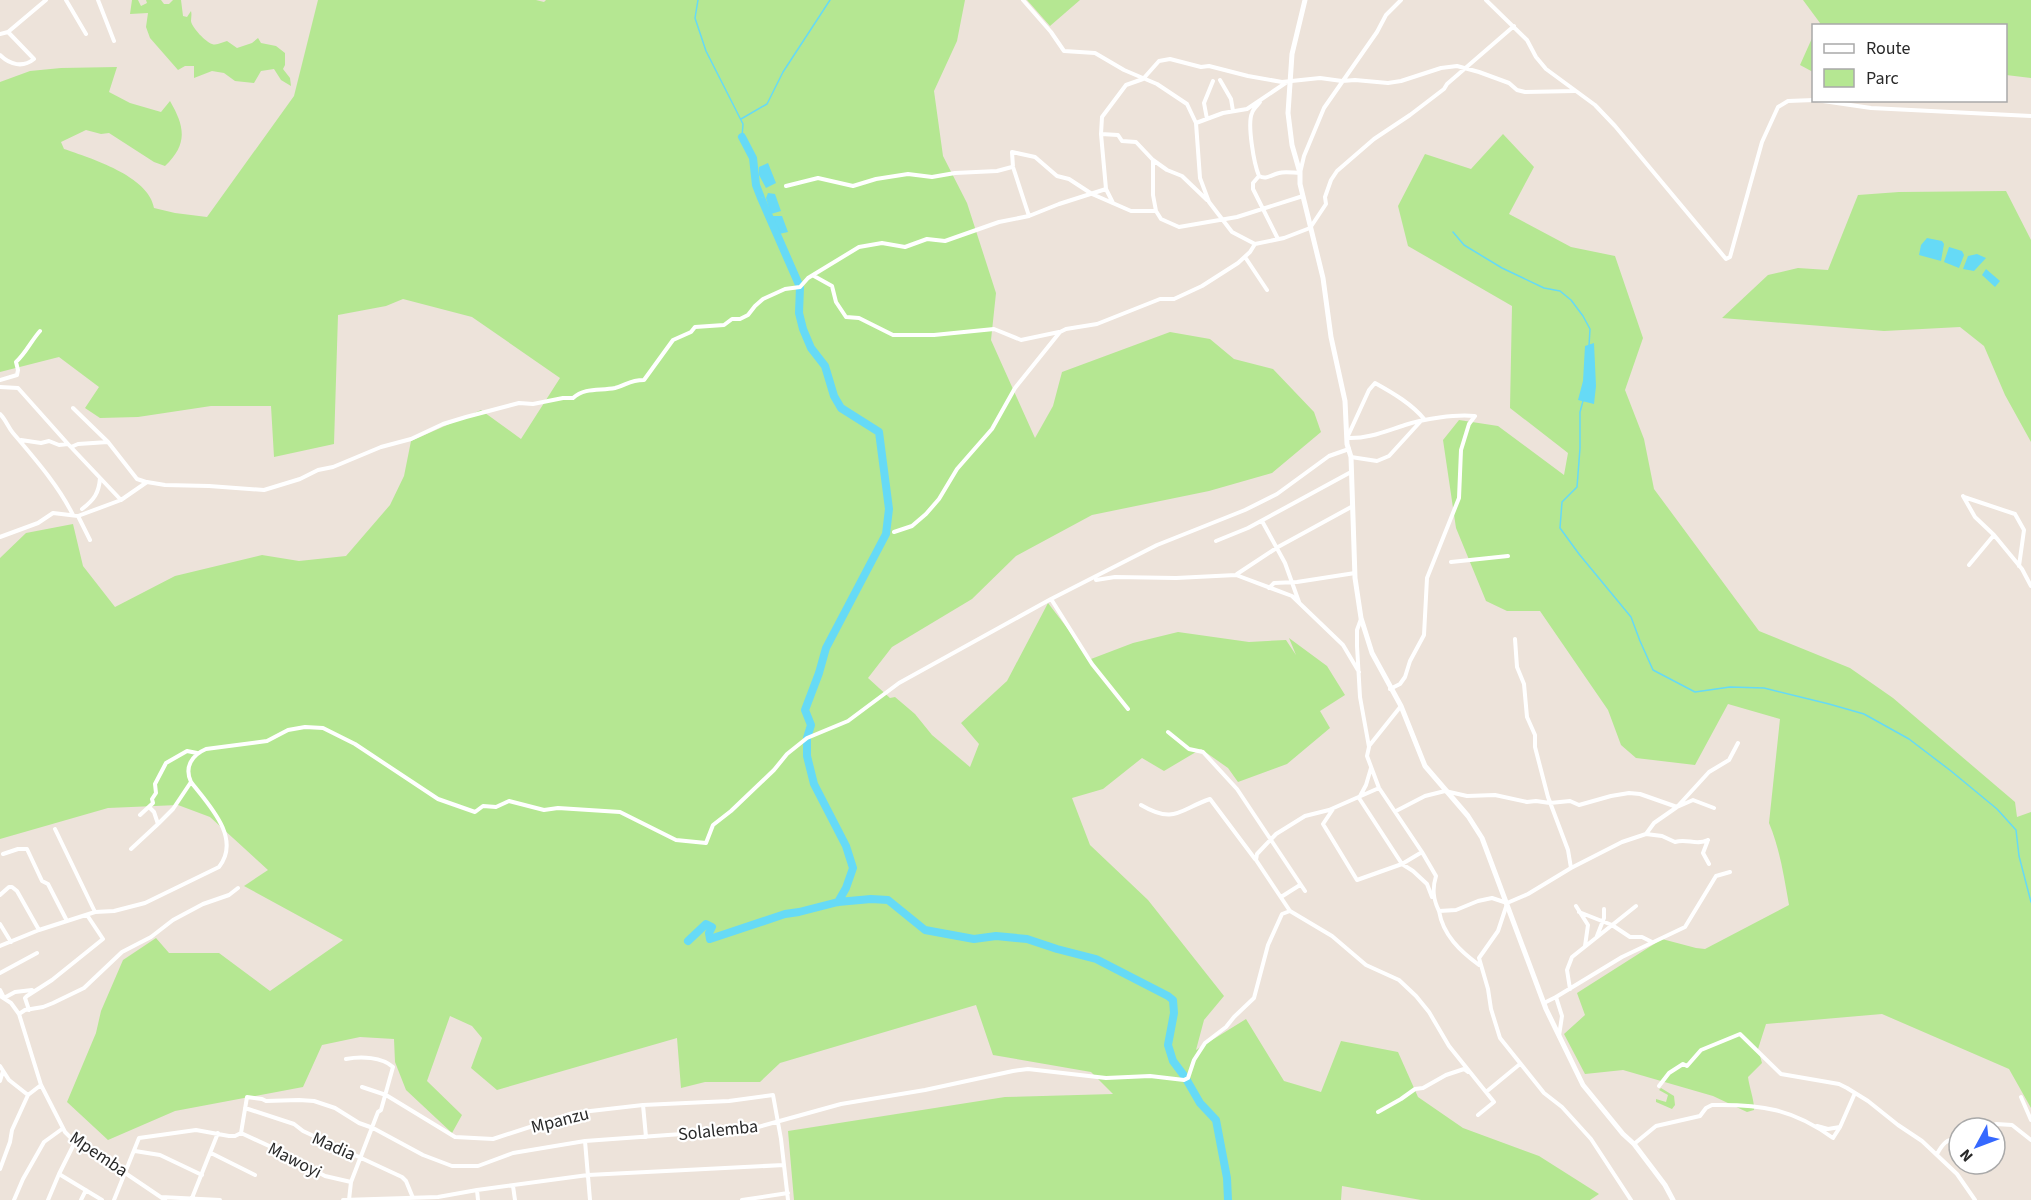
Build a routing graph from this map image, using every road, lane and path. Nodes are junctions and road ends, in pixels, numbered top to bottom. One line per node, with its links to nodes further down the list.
1 (44, 0): 9 (street)
2 (66, 0): 10 (street)
3 (98, 0): 11 (street)
4 (1023, 0): 14 (street)
5 (1305, 0): 16 (street)
6 (1401, 0): 18 (street)
7 (1486, 0): 8 (street)
8 (1514, 26): 13 (street); 19 (street)
9 (3, 32): 12 (street)
10 (86, 34)
11 (114, 41)
12 (0, 55)
13 (1467, 68): 18 (street); 19 (street); 42 (street)
14 (1143, 79): 16 (street); 26 (street); 27 (street)
15 (1221, 80): 23 (street)
16 (1290, 80): 18 (street); 21 (street); 30 (street)
17 (1213, 81): 25 (street)
18 (1342, 81): 30 (street)
19 (1575, 91): 20 (street)
20 (1812, 100)
21 (1260, 102): 23 (street); 31 (street)
22 (1829, 102): 24 (street)
23 (1233, 111): 25 (street)
24 (2031, 116)
25 (1208, 119): 26 (street)
26 (1196, 123): 36 (street)
27 (1101, 134): 28 (street); 33 (street)
28 (1152, 160): 36 (street); 39 (street)
29 (1013, 167): 32 (street); 34 (street); 40 (street)
30 (1300, 173): 31 (street); 35 (street)
31 (1259, 176): 38 (street)
32 (786, 186)
33 (1106, 189): 34 (street); 37 (street)
34 (1092, 194): 37 (street); 40 (street)
35 (1303, 196): 38 (street); 42 (street)
36 (1209, 202): 41 (street)
37 (1113, 203): 39 (street)
38 (1263, 209): 41 (street); 43 (street)
39 (1156, 211): 41 (street)
40 (1029, 216): 46 (street)
41 (1223, 219): 44 (street)
42 (1310, 228): 43 (street); 55 (street)
43 (1278, 239): 44 (street)
44 (1255, 244): 45 (street)
45 (1245, 257): 47 (street); 49 (street)
46 (814, 276): 49 (street); 63 (street)
47 (1267, 290)
48 (40, 331): 50 (street)
49 (1060, 332): 70 (street)
50 (0, 380)
51 (0, 387): 58 (street)
52 (73, 408): 57 (street)
53 (0, 414): 56 (street)
54 (1423, 421): 55 (street); 55 (street); 60 (street); 91 (street)
55 (1347, 438): 59 (street)
56 (21, 440): 58 (street); 68 (street)
57 (108, 442): 58 (street); 63 (street)
58 (69, 446): 62 (street)
59 (1349, 449): 60 (street); 84 (street)
60 (1351, 456): 61 (street)
61 (1352, 472): 65 (street); 69 (street)
62 (100, 478): 64 (street); 66 (street)
63 (147, 482): 64 (street)
64 (121, 500): 67 (street)
65 (1353, 506): 75 (street); 80 (street)
66 (82, 509): 67 (street); 68 (street)
67 (91, 511): 68 (street)
68 (74, 515): 72 (street); 73 (street)
69 (1262, 521): 74 (street); 75 (street)
70 (894, 532)
71 (1994, 535): 78 (street); 79 (street); 79 (street)
72 (0, 537)
73 (90, 540)
74 (1216, 541)
75 (1278, 547): 81 (street); 82 (street)
76 (1508, 556): 77 (street)
77 (1451, 562)
78 (1969, 565)
79 (2019, 566): 83 (street)
80 (1355, 573): 82 (street); 88 (street)
81 (1236, 575): 84 (street); 85 (street)
82 (1293, 582): 85 (street); 87 (street)
83 (2031, 586)
84 (1075, 588): 86 (street)
85 (1269, 588): 87 (street)
86 (1051, 599): 93 (street); 97 (street)
87 (1299, 602): 90 (street)
88 (1361, 618): 90 (street); 91 (street)
89 (1515, 639): 103 (street)
90 (1359, 672): 96 (street)
91 (1390, 689): 92 (street)
92 (1401, 706): 96 (street); 101 (street)
93 (1128, 709)
94 (1168, 732): 114 (street)
95 (1738, 742): 105 (street)
96 (1369, 747): 98 (street)
97 (197, 753): 99 (street); 106 (street)
98 (1372, 766): 100 (street); 102 (street)
99 (191, 782): 111 (street); 135 (street)
100 (1379, 788): 102 (street); 109 (street)
101 (1448, 792): 103 (street); 109 (street); 129 (street)
102 (1359, 798): 107 (street); 119 (street)
103 (1550, 803): 105 (street); 121 (street)
104 (1141, 805): 118 (street)
105 (1677, 807): 108 (street); 113 (street)
106 (150, 808): 110 (street); 111 (street)
107 (1334, 808): 114 (street); 119 (street)
108 (1714, 808)
109 (1396, 811): 116 (street)
110 (140, 815)
111 (158, 823): 115 (street)
112 (55, 829): 135 (street)
113 (1646, 834): 120 (street); 121 (street)
114 (1270, 840): 118 (street); 123 (street)
115 (131, 849)
116 (1422, 852): 119 (street); 128 (street)
117 (3, 854): 138 (street)
118 (1256, 860): 127 (street)
119 (1402, 864): 128 (street)
120 (1709, 864)
121 (1571, 868): 129 (street)
122 (1730, 872): 145 (street)
123 (1300, 885): 125 (street); 127 (street)
124 (238, 888): 157 (street)
125 (1305, 891)
126 (0, 895): 142 (street)
127 (1280, 897): 133 (street)
128 (1434, 901): 134 (street)
129 (1507, 903): 134 (street); 149 (street); 156 (street)
130 (1576, 906): 136 (street)
131 (1636, 906): 141 (street)
132 (1604, 909): 139 (street)
133 (1290, 911): 163 (street); 178 (street, Solalemba)
134 (1439, 911): 149 (street)
135 (95, 912): 137 (street)
136 (1580, 912): 139 (street); 147 (street)
137 (87, 915): 138 (street); 153 (street)
138 (67, 921): 142 (street)
139 (1603, 922): 141 (street); 143 (street)
140 (0, 924): 144 (street)
141 (1612, 925): 143 (street); 145 (street)
142 (39, 930): 144 (street)
143 (1597, 937): 147 (street)
144 (11, 942): 146 (street)
145 (1653, 943): 151 (street)
146 (0, 946)
147 (1585, 946): 151 (street)
148 (37, 953): 150 (street)
149 (1480, 965): 161 (street)
150 (0, 973)
151 (1570, 989): 155 (street)
152 (0, 990): 154 (street)
153 (33, 990): 154 (street); 157 (street)
154 (2, 997): 158 (street)
155 (1556, 997): 156 (street); 159 (street)
156 (1544, 1003): 159 (street)
157 (29, 1010): 158 (street)
158 (19, 1014): 165 (street, Mpemba)
159 (1559, 1037): 191 (street)
160 (346, 1059): 171 (street)
161 (1520, 1064): 168 (street); 225 (street)
162 (1, 1068): 164 (street); 170 (street)
163 (1468, 1072): 168 (street); 175 (street)
164 (0, 1081)
165 (41, 1085): 170 (street); 182 (street, Mpemba)
166 (1659, 1086): 169 (street)
167 (362, 1087): 171 (street, Mpanzu)
168 (1486, 1092): 176 (street)
169 (1855, 1093): 181 (street); 194 (street)
170 (28, 1095): 197 (street)
171 (386, 1095): 173 (street, Mpanzu); 183 (street)
172 (2021, 1097): 177 (street)
173 (643, 1105): 178 (street, Mpanzu); 186 (street)
174 (245, 1108): 183 (street, Solalemba); 185 (street); 195 (street, Madia)
175 (1378, 1112)
176 (1478, 1115)
177 (2031, 1120)
178 (779, 1123): 186 (street, Solalemba); 196 (street)
179 (2007, 1125): 187 (street)
180 (1817, 1126): 181 (street); 181 (street); 191 (street)
181 (1840, 1127)
182 (63, 1128): 190 (street, Mpemba); 212 (street)
183 (373, 1128): 188 (street, Solalemba); 195 (street)
184 (218, 1133): 185 (street); 192 (street); 193 (street)
185 (241, 1133): 203 (street, Mawoyi)
186 (646, 1137): 188 (street, Solalemba)
187 (2031, 1140)
188 (585, 1141): 202 (street)
189 (1947, 1141): 194 (street)
190 (75, 1142): 198 (street, Mpemba); 199 (street)
191 (1634, 1144): 226 (street)
192 (135, 1151): 198 (street); 200 (street)
193 (211, 1153): 200 (street); 201 (street)
194 (1937, 1155): 227 (street)
195 (361, 1158): 203 (street); 208 (street, Madia)
196 (784, 1165): 202 (street); 207 (street)
197 (0, 1169)
198 (126, 1173): 209 (street, Mpemba); 216 (street)
199 (59, 1174): 205 (street); 213 (street)
200 (202, 1175): 210 (street)
201 (255, 1175)
202 (588, 1175): 204 (street); 222 (street)
203 (351, 1182): 219 (street)
204 (513, 1186): 206 (street); 221 (street)
205 (86, 1190): 214 (street); 215 (street)
206 (477, 1190): 211 (street); 220 (street)
207 (788, 1193): 223 (street); 224 (street)
208 (413, 1197): 211 (street); 219 (street)
209 (163, 1198): 210 (street)
210 (192, 1198): 217 (street)
211 (438, 1198)
212 (15, 1200)
213 (48, 1200)
214 (81, 1200)
215 (102, 1200)
216 (114, 1200)
217 (220, 1200)
218 (342, 1200): 219 (street)
219 (349, 1200)
220 (478, 1200)
221 (515, 1200)
222 (590, 1200)
223 (741, 1200)
224 (788, 1200)
225 (1631, 1200)
226 (1673, 1200)
227 (1975, 1200)

